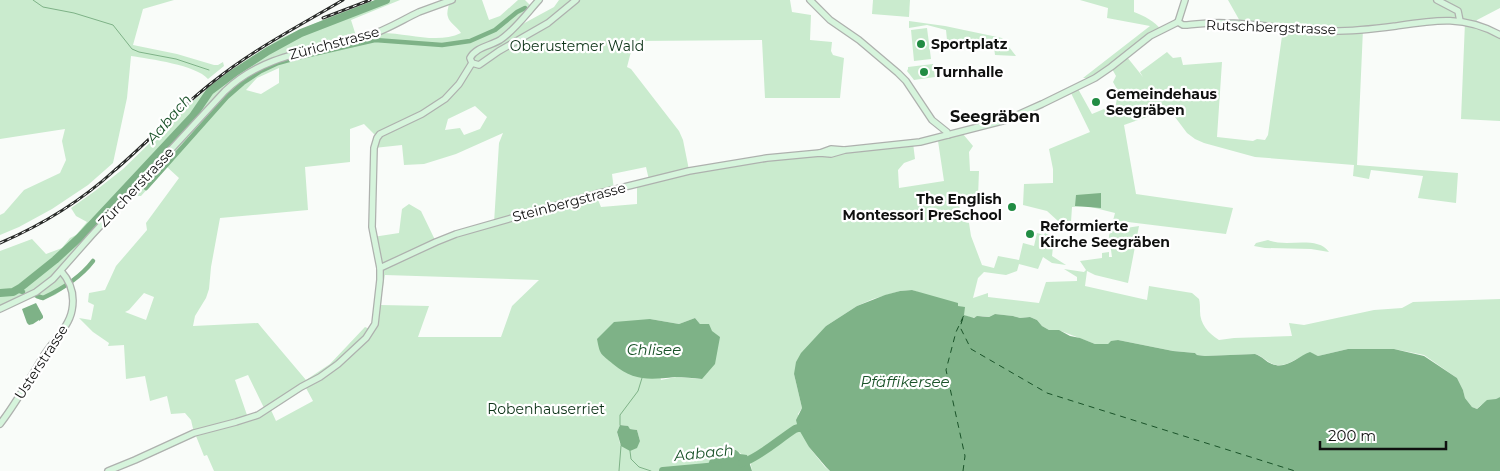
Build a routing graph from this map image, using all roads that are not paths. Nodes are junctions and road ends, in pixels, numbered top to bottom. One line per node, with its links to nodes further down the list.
1 (452, 0): 10 (street, Zürichstrasse)
2 (539, 0): 11 (street)
3 (576, 0): 11 (street)
4 (810, 0): 12 (street)
5 (1185, 0): 8 (street)
6 (1438, 0): 7 (street)
7 (1460, 21): 8 (street, Rutschbergstrasse); 9 (street, Rutschbergstrasse)
8 (1178, 22): 12 (street)
9 (1500, 35)
10 (270, 62): 14 (street, Zürcherstrasse)
11 (472, 63): 13 (street)
12 (948, 135): 13 (street, Steinbergstrasse)
13 (380, 268): 17 (street)
14 (61, 271): 15 (street, Zürcherstrasse); 16 (street, Usterstrasse)
15 (0, 309)
16 (0, 424)
17 (108, 471)

